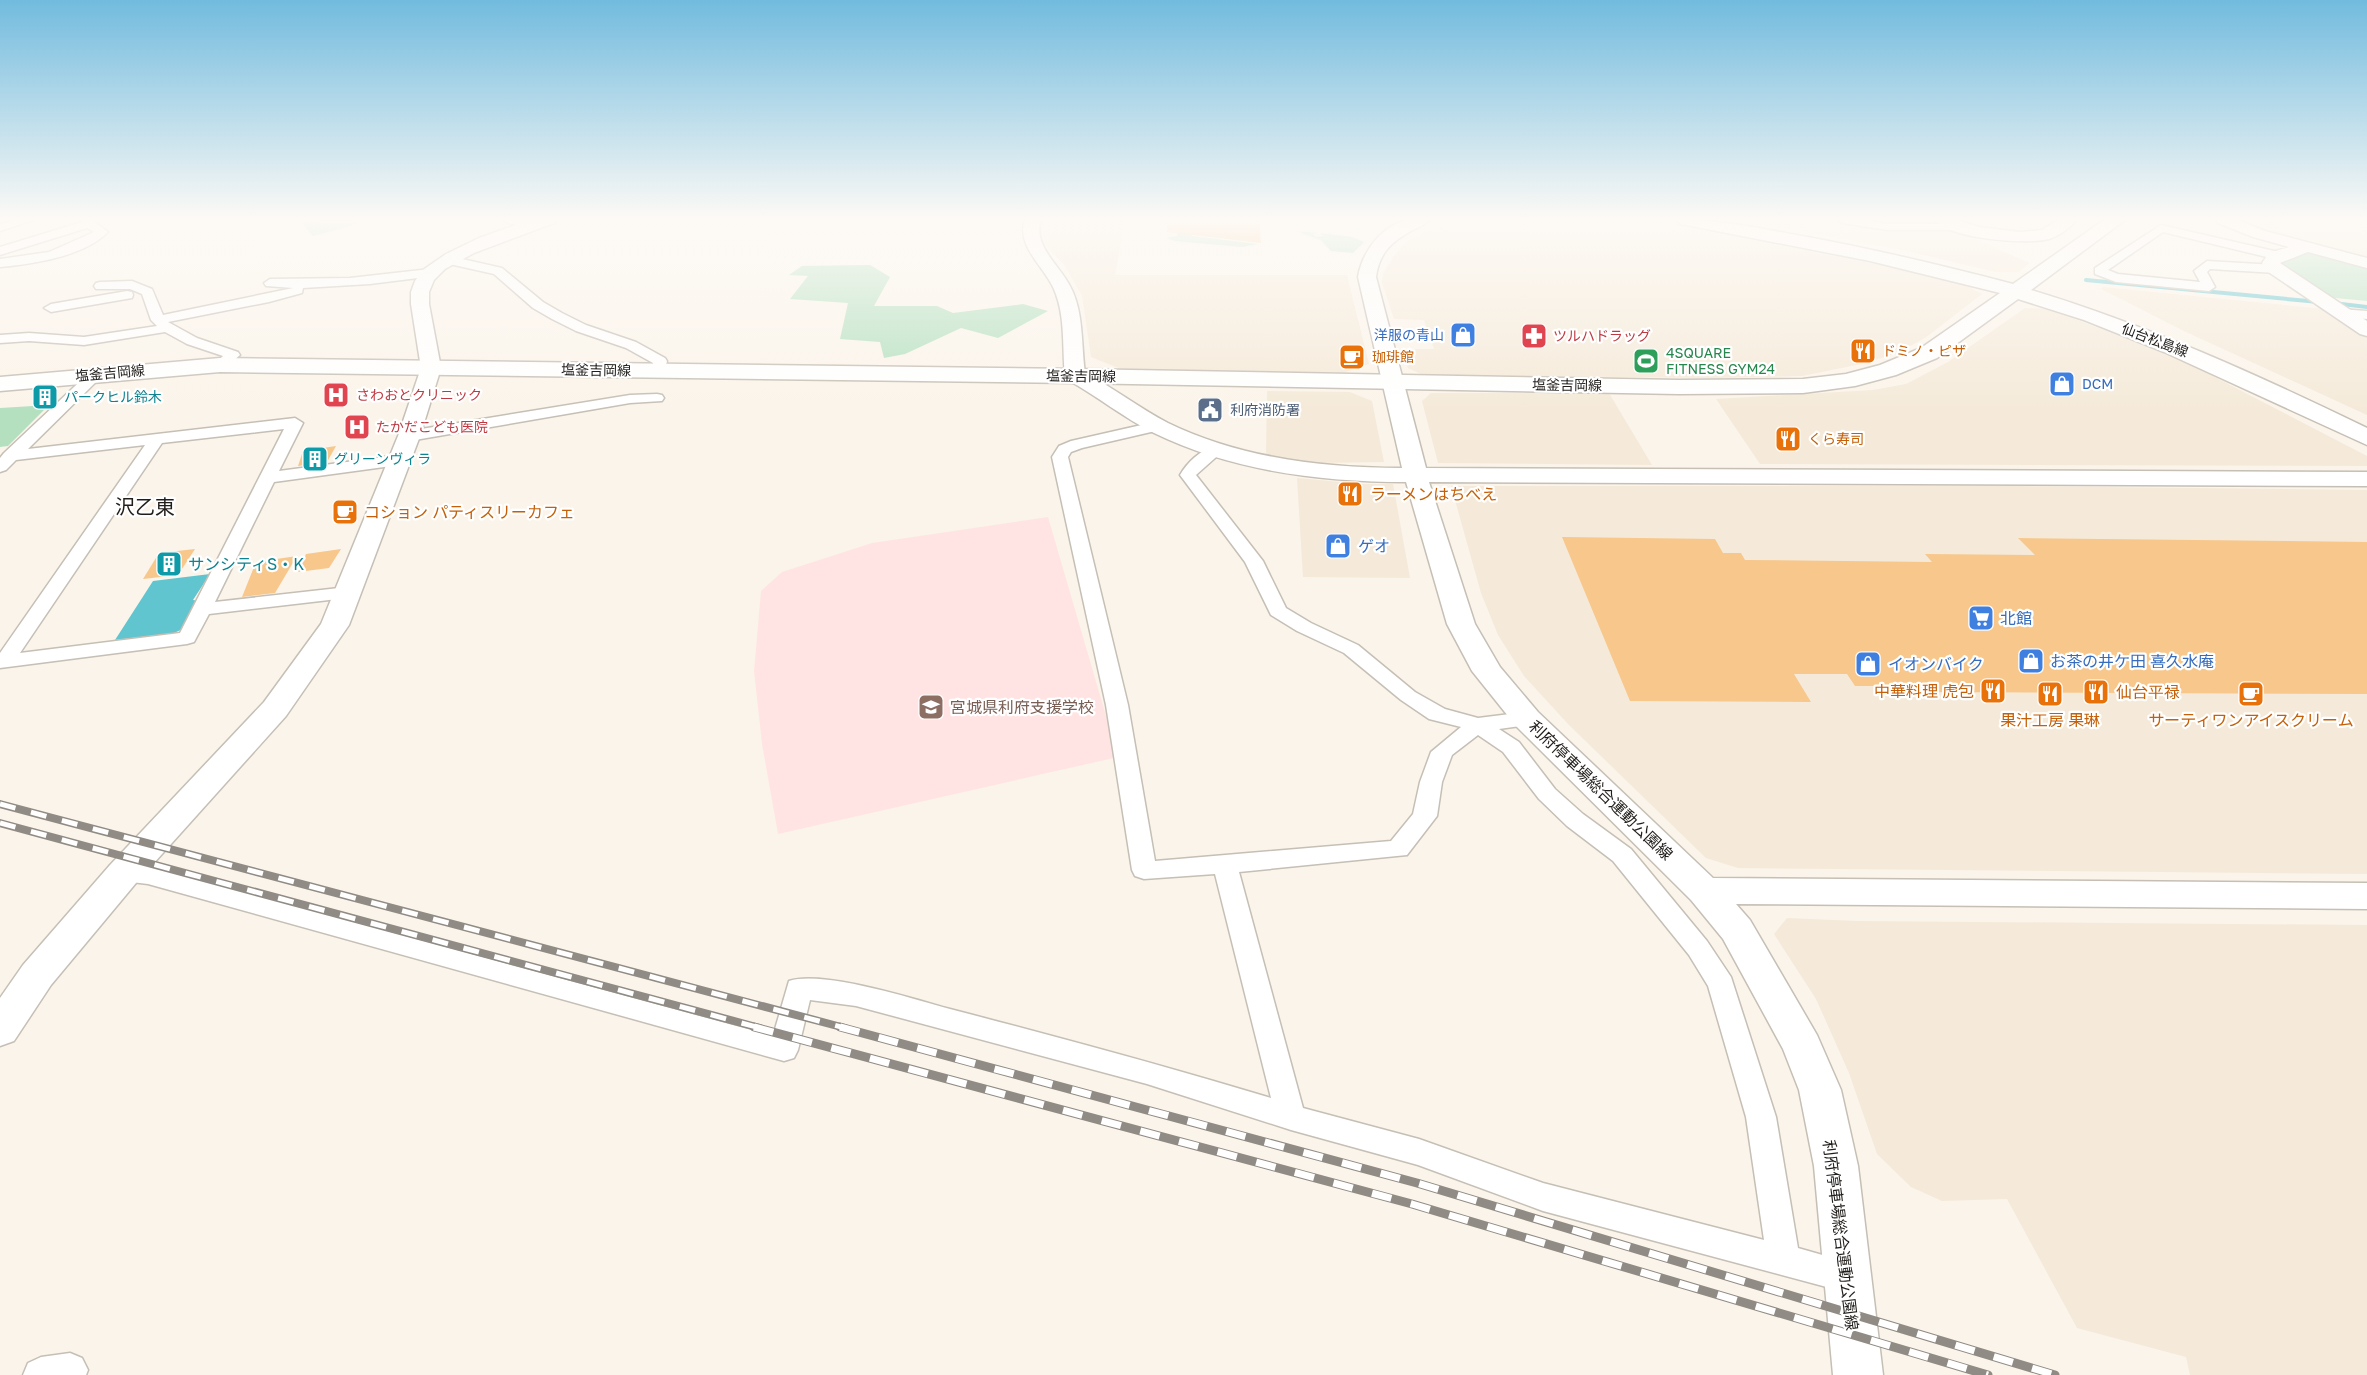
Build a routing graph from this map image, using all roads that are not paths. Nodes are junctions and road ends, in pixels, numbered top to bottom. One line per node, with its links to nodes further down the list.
1 (296, 284): 14 (street)
2 (326, 284): 14 (street)
3 (422, 284): 24 (street)
4 (513, 284): 25 (street)
5 (1061, 284): 27 (street)
6 (1369, 284): 28 (street, 利府停車場総合運動公園線)
7 (1999, 284): 15 (main road, 仙台松島線)
8 (2002, 284): 15 (main road, 仙台松島線)
9 (2027, 284): 15 (main road, 塩釜吉岡線)
10 (2180, 284): 11 (street)
11 (2207, 284)
12 (2303, 284): 17 (street)
13 (100, 285): 16 (street)
14 (314, 285): 20 (street)
15 (2020, 289): 28 (main road, 塩釜吉岡線); 32 (main road, 仙台松島線); 33 (main road, 仙台松島線)
16 (148, 292): 18 (street); 20 (street)
17 (2331, 307): 19 (street); 21 (street)
18 (51, 308)
19 (2367, 315)
20 (163, 324): 22 (street); 23 (street)
21 (2367, 330)
22 (0, 339)
23 (220, 365): 24 (main road, 塩釜吉岡線); 26 (main road, 塩釜吉岡線)
24 (431, 368): 25 (main road, 塩釜吉岡線); 35 (street)
25 (659, 371): 27 (main road, 塩釜吉岡線)
26 (96, 374): 29 (main road, 塩釜吉岡線); 37 (street)
27 (1075, 376): 28 (main road, 塩釜吉岡線); 31 (street)
28 (1392, 382): 38 (street, 利府停車場総合運動公園線)
29 (0, 384)
30 (657, 398): 35 (street)
31 (1158, 426): 36 (street); 46 (street)
32 (2367, 426)
33 (2367, 438)
34 (157, 439): 37 (street); 39 (street); 43 (street)
35 (404, 448): 39 (street); 41 (street)
36 (1215, 451): 38 (street); 45 (street)
37 (5, 462)
38 (1416, 475): 40 (street); 44 (street, 利府停車場総合運動公園線)
39 (267, 478): 42 (street)
40 (2367, 479)
41 (348, 593): 42 (street); 47 (street)
42 (201, 609): 43 (street)
43 (3, 661)
44 (1527, 719): 45 (street); 48 (street, 利府停車場総合運動公園線)
45 (1478, 725): 46 (street); 52 (street)
46 (1225, 865): 51 (street)
47 (123, 874): 50 (street); 51 (street)
48 (1704, 891): 49 (street); 53 (street, 利府停車場総合運動公園線)
49 (2367, 896)
50 (0, 1030)
51 (1291, 1118): 52 (street)
52 (1783, 1258): 53 (street)
53 (1850, 1277): 56 (street, 利府停車場総合運動公園線)
54 (41, 1375): 55 (street)
55 (68, 1375)
56 (1858, 1375)

